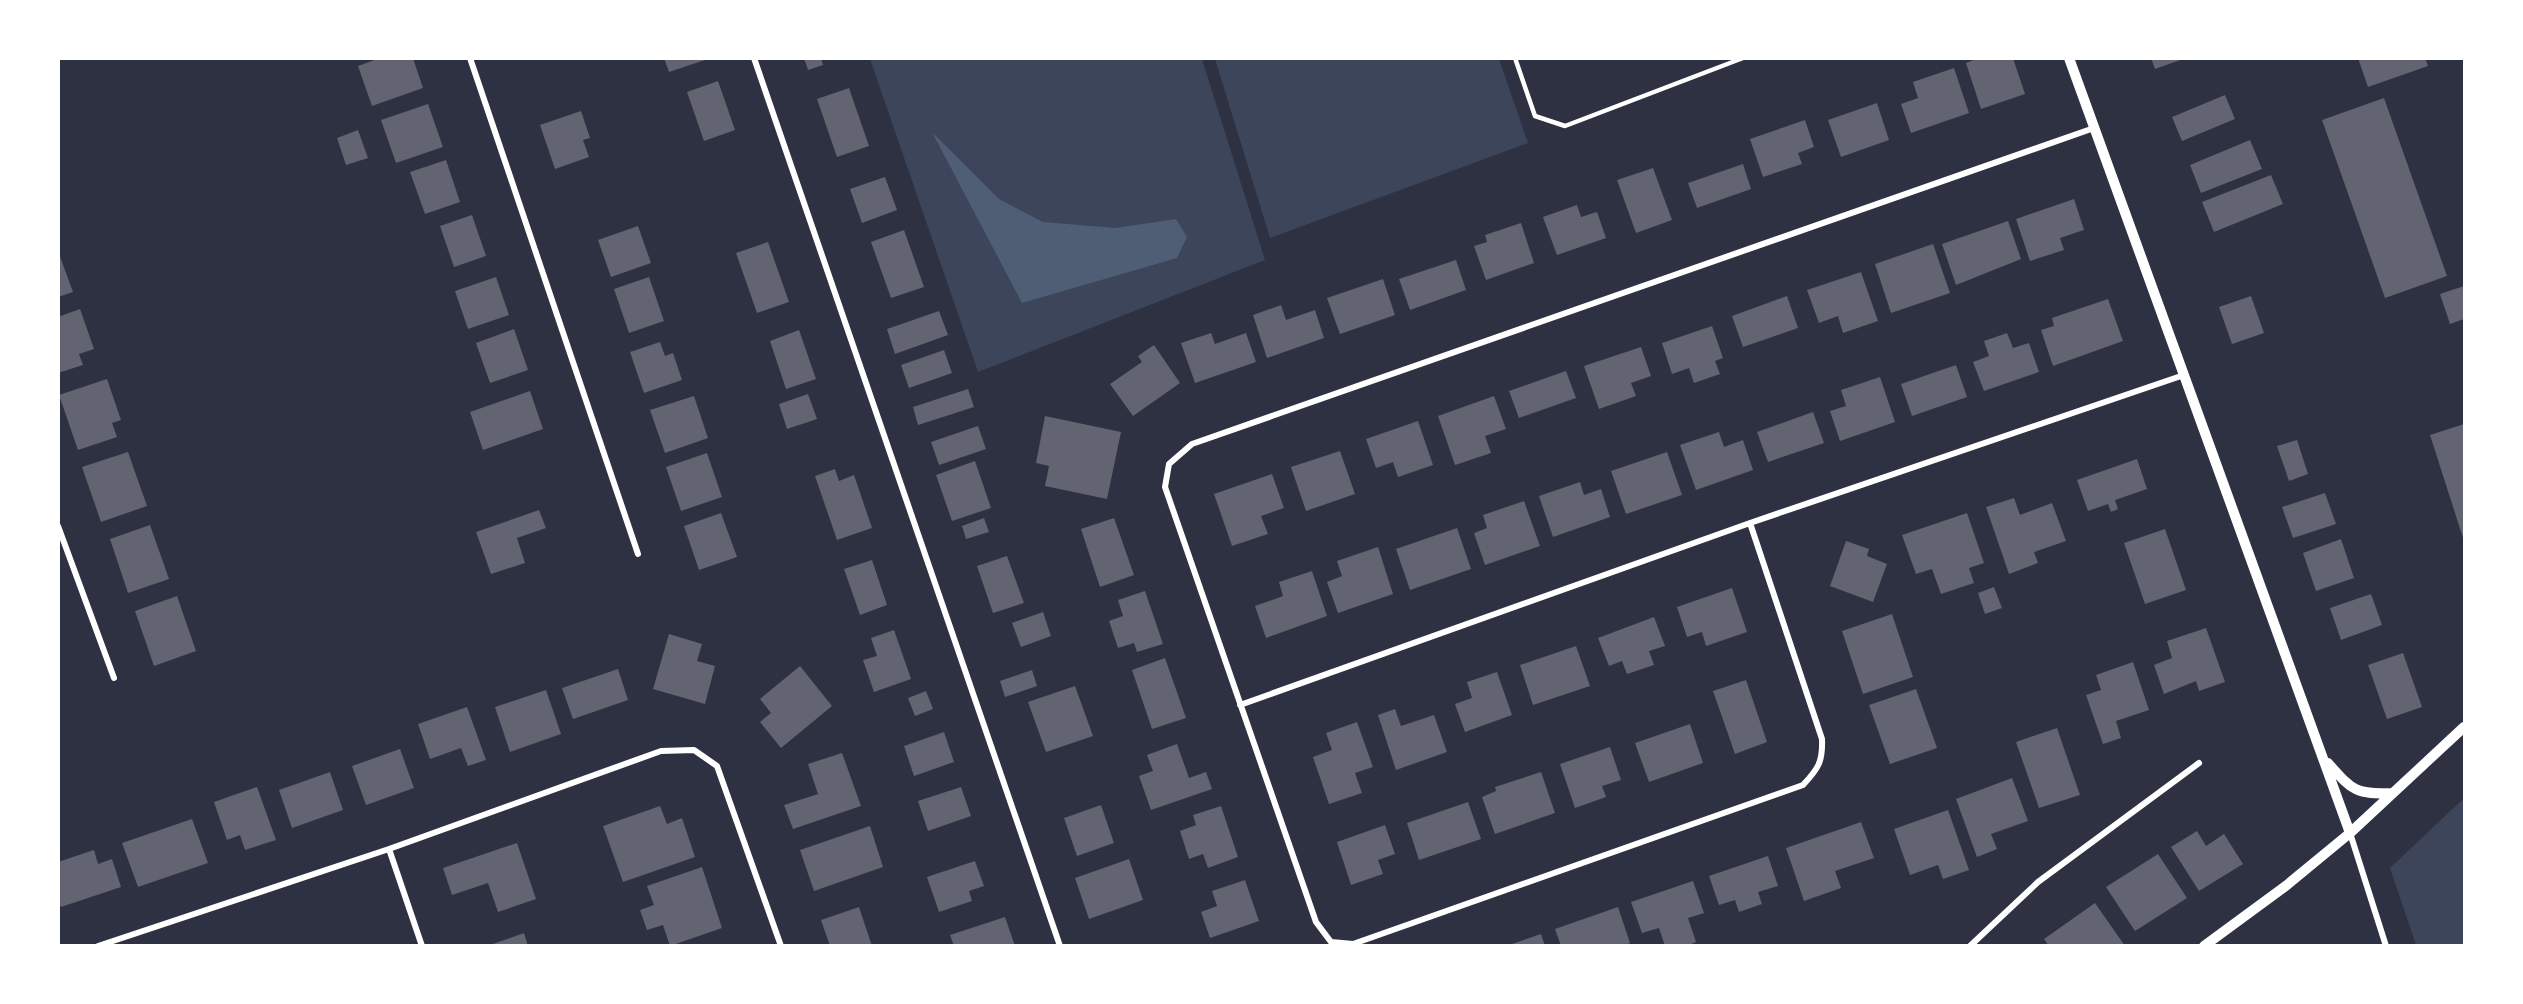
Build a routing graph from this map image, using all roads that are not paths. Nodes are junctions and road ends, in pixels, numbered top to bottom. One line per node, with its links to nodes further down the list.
1 (470, 58): 10 (street)
2 (754, 58): 23 (street)
3 (1515, 58): 4 (lane)
4 (1743, 58)
5 (2069, 58): 6 (street)
6 (2094, 128): 7 (street); 12 (street)
7 (2184, 375): 8 (street); 14 (street)
8 (1750, 523): 12 (street); 12 (street)
9 (58, 526): 11 (street)
10 (638, 554)
11 (114, 678)
12 (1240, 705)
13 (2464, 727): 16 (street)
14 (2323, 757): 16 (street); 17 (street)
15 (2199, 763): 24 (street)
16 (2393, 793): 17 (street)
17 (2350, 833): 25 (street); 26 (street)
18 (389, 849): 19 (street); 21 (street); 22 (street)
19 (117, 942): 20 (street)
20 (98, 945)
21 (422, 945)
22 (781, 945)
23 (1060, 945)
24 (1970, 945)
25 (2204, 945)
26 (2386, 945)

